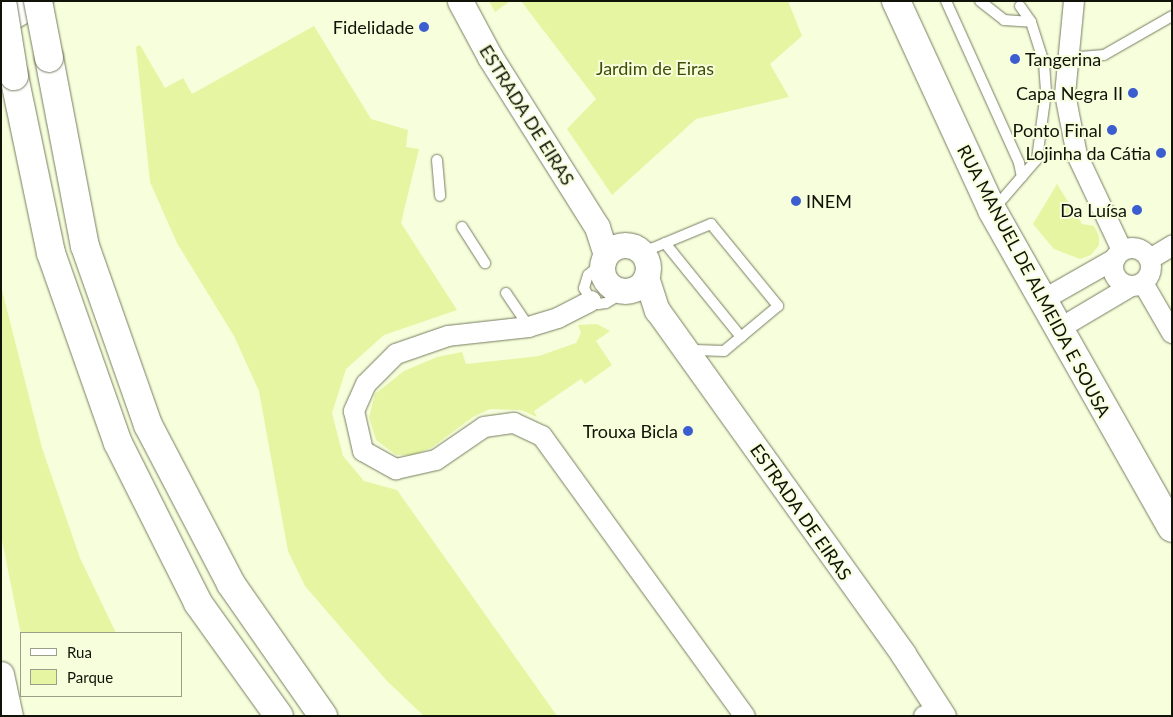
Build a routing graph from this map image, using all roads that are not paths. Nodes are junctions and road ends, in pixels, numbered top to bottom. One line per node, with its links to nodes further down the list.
1 (2, 1): 38 (main road, bridge)
2 (39, 1): 11 (street); 39 (main road, bridge)
3 (460, 1): 20 (street, ESTRADA DE EIRAS)
4 (896, 1): 16 (main road, RUA MANUEL DE ALMEIDA E SOUSA)
5 (946, 1): 14 (lane)
6 (980, 1): 10 (lane)
7 (1074, 1): 12 (street)
8 (1020, 6): 10 (lane)
9 (1172, 16): 12 (lane)
10 (1030, 22): 14 (lane)
11 (1, 23)
12 (1068, 58): 19 (street)
13 (437, 160): 15 (lane)
14 (1022, 177): 16 (lane)
15 (440, 196)
16 (992, 210): 27 (main road, RUA MANUEL DE ALMEIDA E SOUSA)
17 (462, 228): 22 (lane)
18 (1172, 246): 21 (street)
19 (1119, 255): 21 (street); 23 (street); 27 (street)
20 (631, 256): 24 (street); 24 (street, ESTRADA DE EIRAS); 26 (lane); 28 (street, ESTRADA DE EIRAS); 32 (lane); 32 (lane)
21 (1150, 259): 23 (street)
22 (485, 263)
23 (1137, 285): 30 (street); 31 (street)
24 (626, 291): 26 (lane); 28 (street, ESTRADA DE EIRAS)
25 (506, 293): 29 (lane)
26 (591, 300): 29 (street)
27 (1041, 301): 30 (main road, RUA MANUEL DE ALMEIDA E SOUSA)
28 (656, 310): 33 (street, ESTRADA DE EIRAS)
29 (529, 327): 40 (street)
30 (1057, 330): 34 (main road, RUA MANUEL DE ALMEIDA E SOUSA)
31 (1172, 332)
32 (742, 337): 33 (lane)
33 (686, 350): 36 (street, ESTRADA DE EIRAS)
34 (1172, 528)
35 (1, 674): 37 (street)
36 (936, 714)
37 (10, 716)
38 (279, 716)
39 (323, 716)
40 (745, 716)

